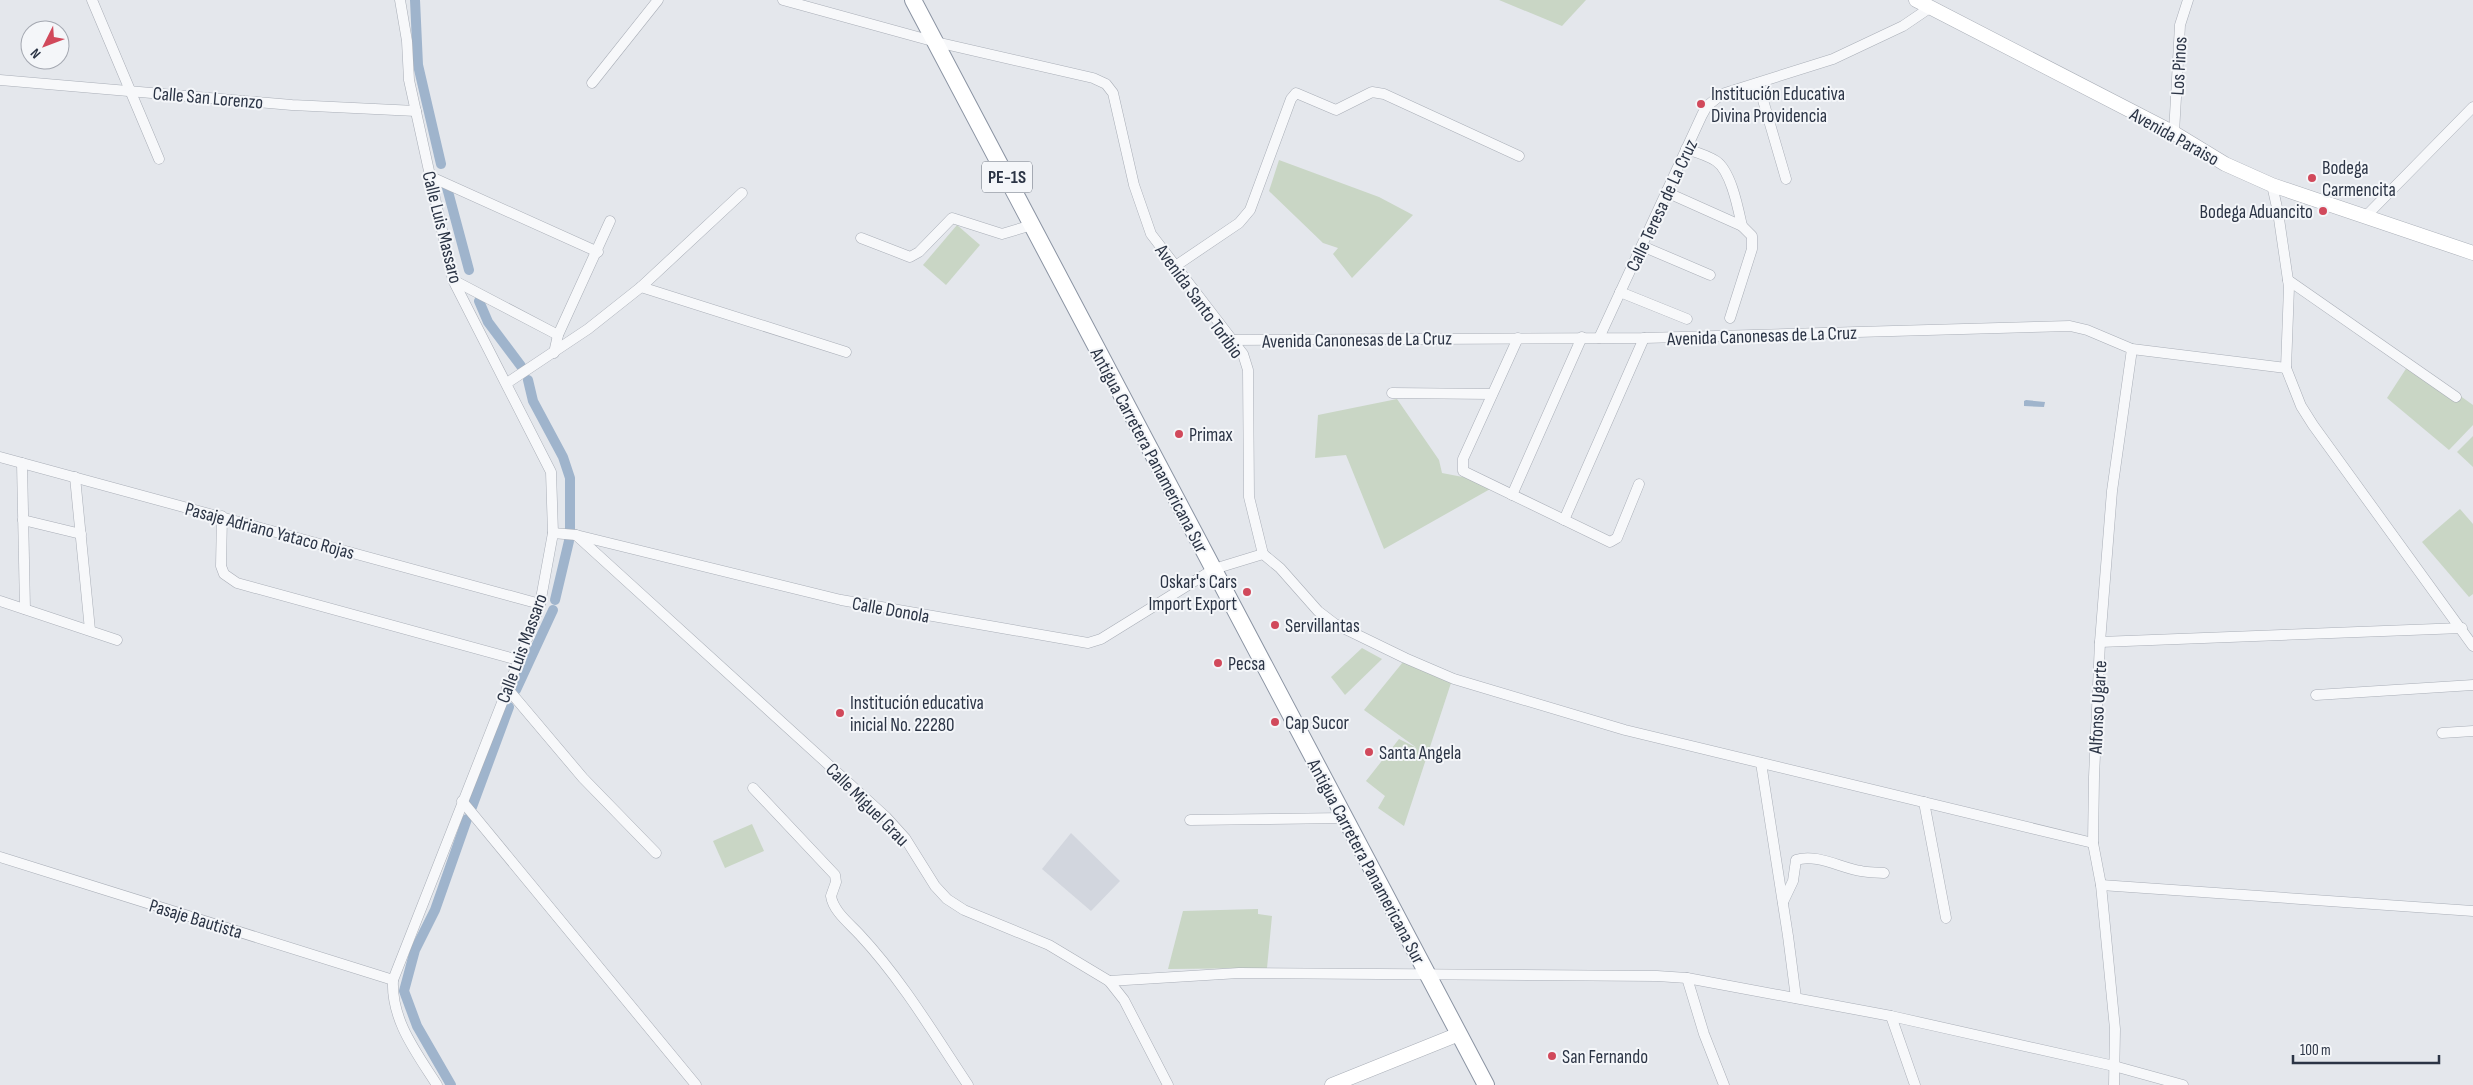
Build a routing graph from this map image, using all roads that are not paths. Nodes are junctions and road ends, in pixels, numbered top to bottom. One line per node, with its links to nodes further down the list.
1 (92, 0): 13 (street)
2 (400, 0): 15 (street, Calle Luis Massaro)
3 (658, 0): 11 (street)
4 (783, 0): 9 (street)
5 (913, 0): 9 (highway, Antigua Carretera Panamericana Sur / PE-1S)
6 (1916, 0): 8 (main road, Avenida Paraiso)
7 (2188, 0): 16 (street, Los Pinos)
8 (1932, 7): 12 (street, Calle Teresa de La Cruz); 16 (main road, Avenida Paraiso)
9 (936, 42): 27 (highway, Antigua Carretera Panamericana Sur / PE-1S); 33 (street, Avenida Santo Toribio)
10 (0, 80): 13 (street, Calle San Lorenzo)
11 (592, 83)
12 (1758, 83): 17 (street, Calle Teresa de La Cruz); 21 (street)
13 (129, 91): 15 (street, Calle San Lorenzo); 19 (street)
14 (2473, 107): 25 (street)
15 (416, 111): 20 (street, Calle Luis Massaro)
16 (2174, 133): 22 (main road, Avenida Paraiso)
17 (1686, 149): 23 (street, Calle Teresa de La Cruz); 28 (street)
18 (1519, 156): 33 (street)
19 (159, 159)
20 (430, 176): 31 (street); 35 (street, Calle Luis Massaro)
21 (1786, 179)
22 (2272, 185): 25 (main road, Avenida Paraiso); 36 (street)
23 (1666, 192): 28 (street); 30 (street, Calle Teresa de La Cruz)
24 (742, 193): 37 (street)
25 (2367, 215): 32 (main road, Avenida Paraiso)
26 (610, 221): 31 (street)
27 (1032, 224): 29 (street); 67 (highway, Antigua Carretera Panamericana Sur / PE-1S)
28 (1742, 226): 39 (street)
29 (861, 238)
30 (1642, 246): 34 (street); 38 (street, Calle Teresa de La Cruz)
31 (598, 252): 41 (street)
32 (2473, 253)
33 (1174, 267): 46 (street, Avenida Santo Toribio)
34 (1710, 275)
35 (453, 280): 41 (street); 51 (street, Calle Luis Massaro)
36 (2288, 280): 50 (street); 54 (street)
37 (641, 287): 48 (street); 49 (street)
38 (1620, 292): 40 (street); 44 (street, Calle Teresa de La Cruz)
39 (1730, 318)
40 (1687, 319)
41 (558, 336): 49 (street)
42 (1582, 337): 43 (street, Avenida Canonesas de La Cruz); 44 (street, Avenida Canonesas de La Cruz); 59 (street)
43 (1518, 338): 46 (street, Avenida Canonesas de La Cruz); 53 (street)
44 (1600, 338): 45 (street, Avenida Canonesas de La Cruz)
45 (1644, 338): 47 (street, Avenida Canonesas de La Cruz); 62 (street)
46 (1232, 340): 66 (street, Avenida Santo Toribio)
47 (2132, 348): 50 (street, Avenida Canonesas de La Cruz); 74 (street, Alfonso Ugarte)
48 (846, 352)
49 (554, 353): 51 (street)
50 (2286, 368): 71 (street)
51 (507, 383): 64 (street, Calle Luis Massaro)
52 (1392, 393): 53 (street)
53 (1492, 394): 59 (street)
54 (2456, 397)
55 (0, 457): 56 (street, Pasaje Adriano Yataco Rojas)
56 (22, 463): 57 (street, Pasaje Adriano Yataco Rojas); 61 (street)
57 (75, 477): 60 (street, Pasaje Adriano Yataco Rojas); 63 (street)
58 (1639, 484): 62 (street)
59 (1512, 495): 62 (street)
60 (222, 516): 69 (street, Pasaje Adriano Yataco Rojas); 76 (street)
61 (23, 520): 63 (street); 70 (street)
62 (1564, 520)
63 (80, 534): 72 (street)
64 (553, 534): 65 (street, Calle Donola); 69 (street, Calle Luis Massaro)
65 (576, 535): 67 (street, Calle Donola); 99 (street, Calle Miguel Grau)
66 (1262, 554): 67 (street, Calle Donola); 82 (street)
67 (1214, 570): 86 (highway, Antigua Carretera Panamericana Sur / PE-1S)
68 (0, 601): 70 (street)
69 (540, 604): 76 (street, Calle Luis Massaro)
70 (25, 609): 72 (street)
71 (2462, 628): 74 (street); 75 (street)
72 (90, 630): 73 (street)
73 (117, 640)
74 (2100, 642): 88 (street, Alfonso Ugarte)
75 (2473, 646)
76 (518, 660): 78 (street, Calle Luis Massaro)
77 (2473, 685): 79 (street)
78 (507, 688): 84 (street, Calle Luis Massaro); 89 (street)
79 (2316, 696)
80 (2473, 731): 81 (street)
81 (2442, 733)
82 (1760, 763): 85 (street); 93 (street)
83 (753, 788): 106 (street)
84 (462, 801): 98 (street, Calle Luis Massaro); 105 (street)
85 (1924, 802): 88 (street); 95 (street)
86 (1344, 818): 87 (street); 96 (highway, Antigua Carretera Panamericana Sur / PE-1S)
87 (1190, 820)
88 (2093, 843): 92 (street, Alfonso Ugarte)
89 (656, 853)
90 (0, 857): 98 (street, Pasaje Bautista)
91 (1884, 873): 93 (street)
92 (2101, 885): 94 (street); 103 (street, Alfonso Ugarte)
93 (1783, 902): 100 (street)
94 (2473, 911)
95 (1946, 918)
96 (1427, 976): 97 (street); 99 (street); 102 (highway, Antigua Carretera Panamericana Sur / PE-1S)
97 (1687, 978): 100 (street); 110 (street)
98 (393, 980): 104 (street, Calle Luis Massaro)
99 (1109, 981): 107 (street, Calle Miguel Grau)
100 (1796, 998): 101 (street)
101 (1891, 1016): 103 (street); 111 (street)
102 (1459, 1034): 108 (main road); 109 (highway, Antigua Carretera Panamericana Sur / PE-1S)
103 (2114, 1066): 112 (street, Alfonso Ugarte); 113 (street)
104 (437, 1085)
105 (696, 1085)
106 (968, 1085)
107 (1168, 1085)
108 (1332, 1085)
109 (1486, 1085)
110 (1724, 1085)
111 (1915, 1085)
112 (2114, 1085)
113 (2183, 1085)

